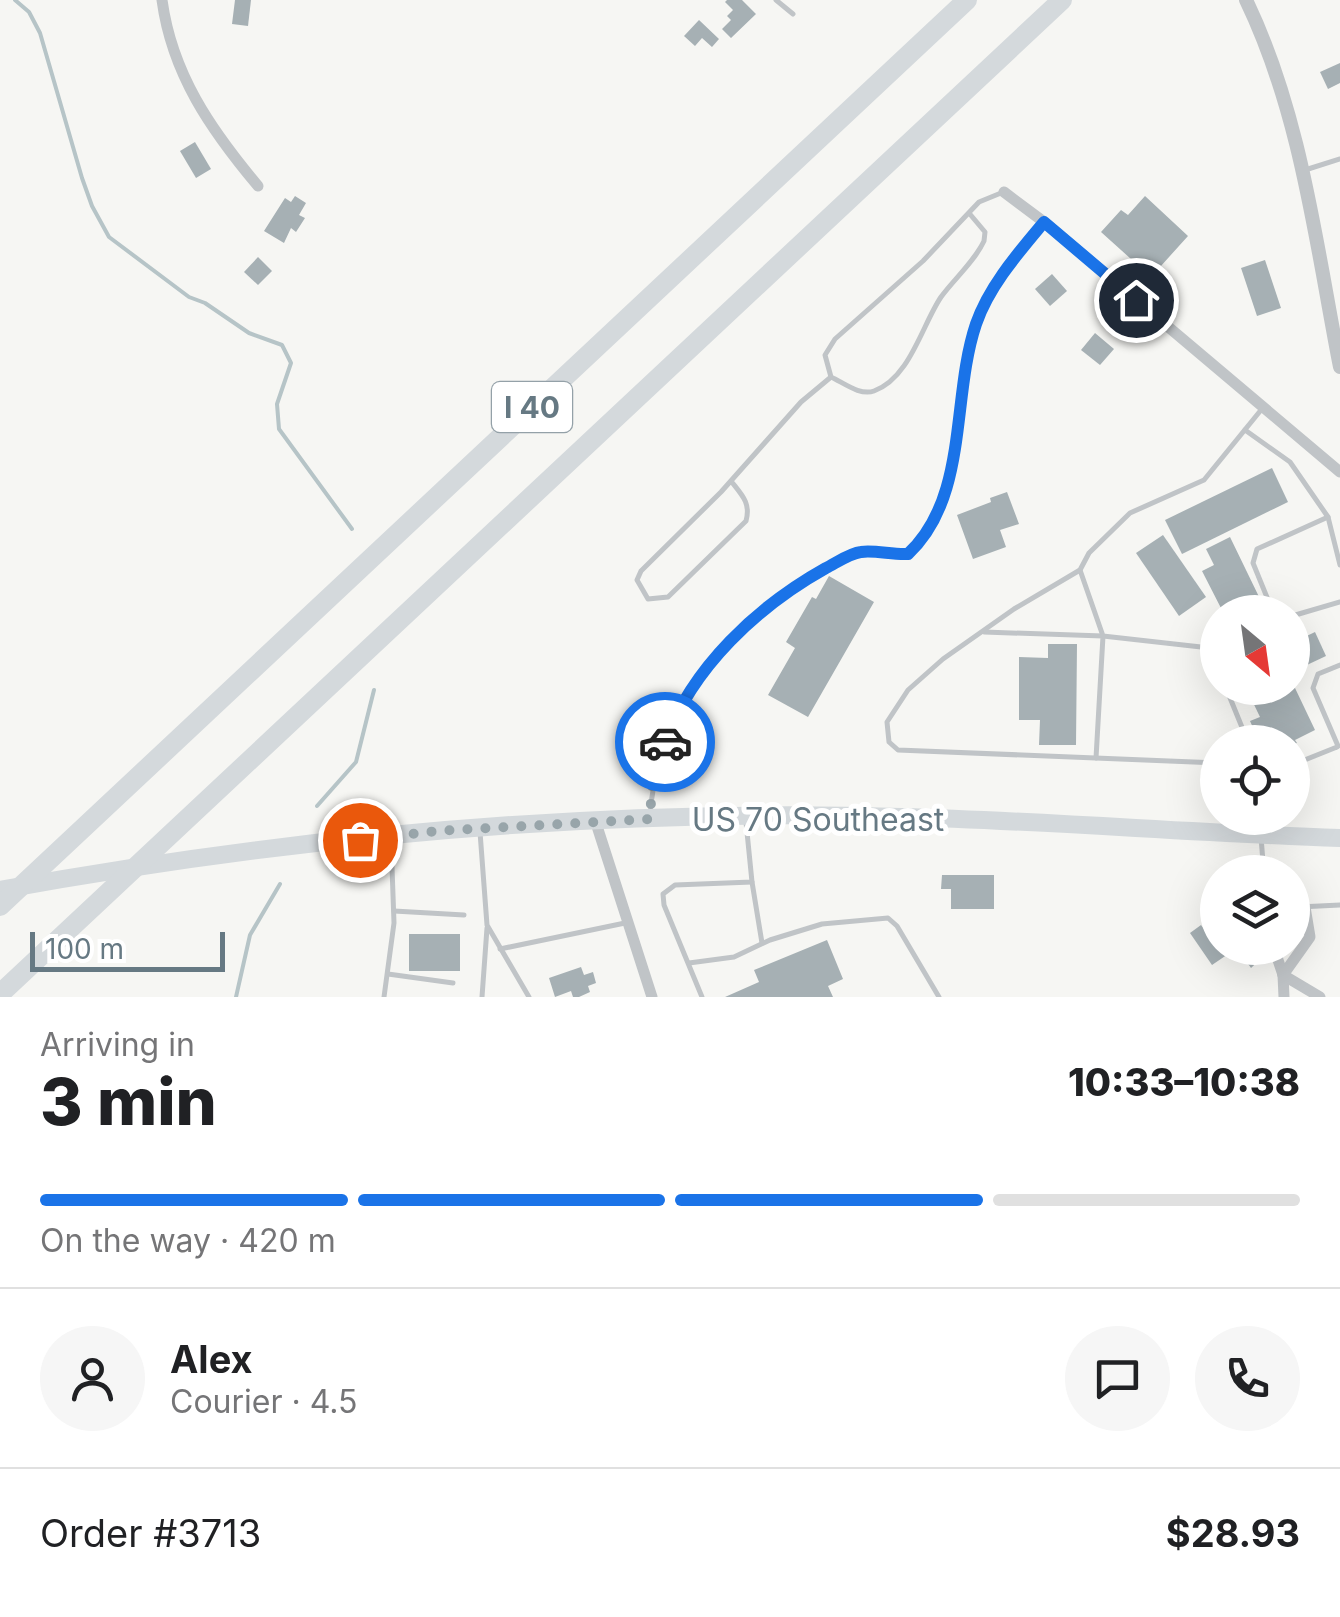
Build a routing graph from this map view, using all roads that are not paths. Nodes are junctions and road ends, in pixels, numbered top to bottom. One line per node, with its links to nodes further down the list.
1 (162, 0): 9 (street)
2 (776, 0): 6 (lane)
3 (967, 0): 45 (highway, I 40)
4 (1062, 0): 58 (highway, I 40)
5 (1246, 0): 8 (street)
6 (793, 14)
7 (1340, 159): 8 (lane)
8 (1302, 171): 13 (street)
9 (258, 186)
10 (1004, 192): 11 (lane); 12 (street)
11 (969, 213): 14 (lane); 14 (lane)
12 (1044, 222): 15 (street); 34 (lane)
13 (1340, 368)
14 (831, 377): 18 (lane)
15 (1263, 408): 16 (lane); 17 (street)
16 (1245, 430): 19 (lane); 21 (lane)
17 (1340, 472)
18 (731, 481): 18 (lane)
19 (1328, 517): 20 (lane); 22 (lane)
20 (1340, 565)
21 (1080, 570): 25 (lane); 26 (lane)
22 (1266, 595)
23 (1340, 602): 24 (lane)
24 (1310, 611)
25 (981, 632): 26 (lane); 30 (lane)
26 (1102, 636): 27 (lane); 30 (lane)
27 (1200, 645)
28 (1340, 665): 29 (lane)
29 (1339, 746): 31 (lane)
30 (1096, 758): 32 (lane)
31 (1310, 758)
32 (1200, 762)
33 (745, 816): 34 (main road, US 70 Southeast); 36 (main road, US 70 Southeast); 41 (lane)
34 (650, 819): 35 (main road, US 70 Southeast)
35 (595, 820): 37 (main road, US 70 Southeast); 48 (street)
36 (1200, 826)
37 (480, 828): 39 (main road, US 70 Southeast); 49 (lane)
38 (1310, 834): 40 (main road, US 70 Southeast)
39 (391, 836): 42 (main road, US 70 Southeast); 46 (lane)
40 (1340, 838)
41 (752, 882): 50 (lane); 52 (lane)
42 (0, 890)
43 (1310, 905): 44 (lane)
44 (1340, 905)
45 (0, 906)
46 (394, 910): 47 (lane); 55 (lane)
47 (464, 914)
48 (628, 922): 51 (lane); 59 (street)
49 (487, 925): 51 (lane); 61 (lane)
50 (762, 943): 52 (lane); 64 (lane)
51 (500, 949): 62 (lane)
52 (689, 963): 63 (lane)
53 (1280, 965): 56 (street)
54 (1290, 965): 56 (street)
55 (388, 974): 57 (lane); 60 (lane)
56 (1283, 974): 65 (street); 66 (street)
57 (453, 983)
58 (0, 994)
59 (649, 996)
60 (384, 997)
61 (482, 997)
62 (529, 997)
63 (702, 997)
64 (939, 997)
65 (1284, 997)
66 (1320, 997)

